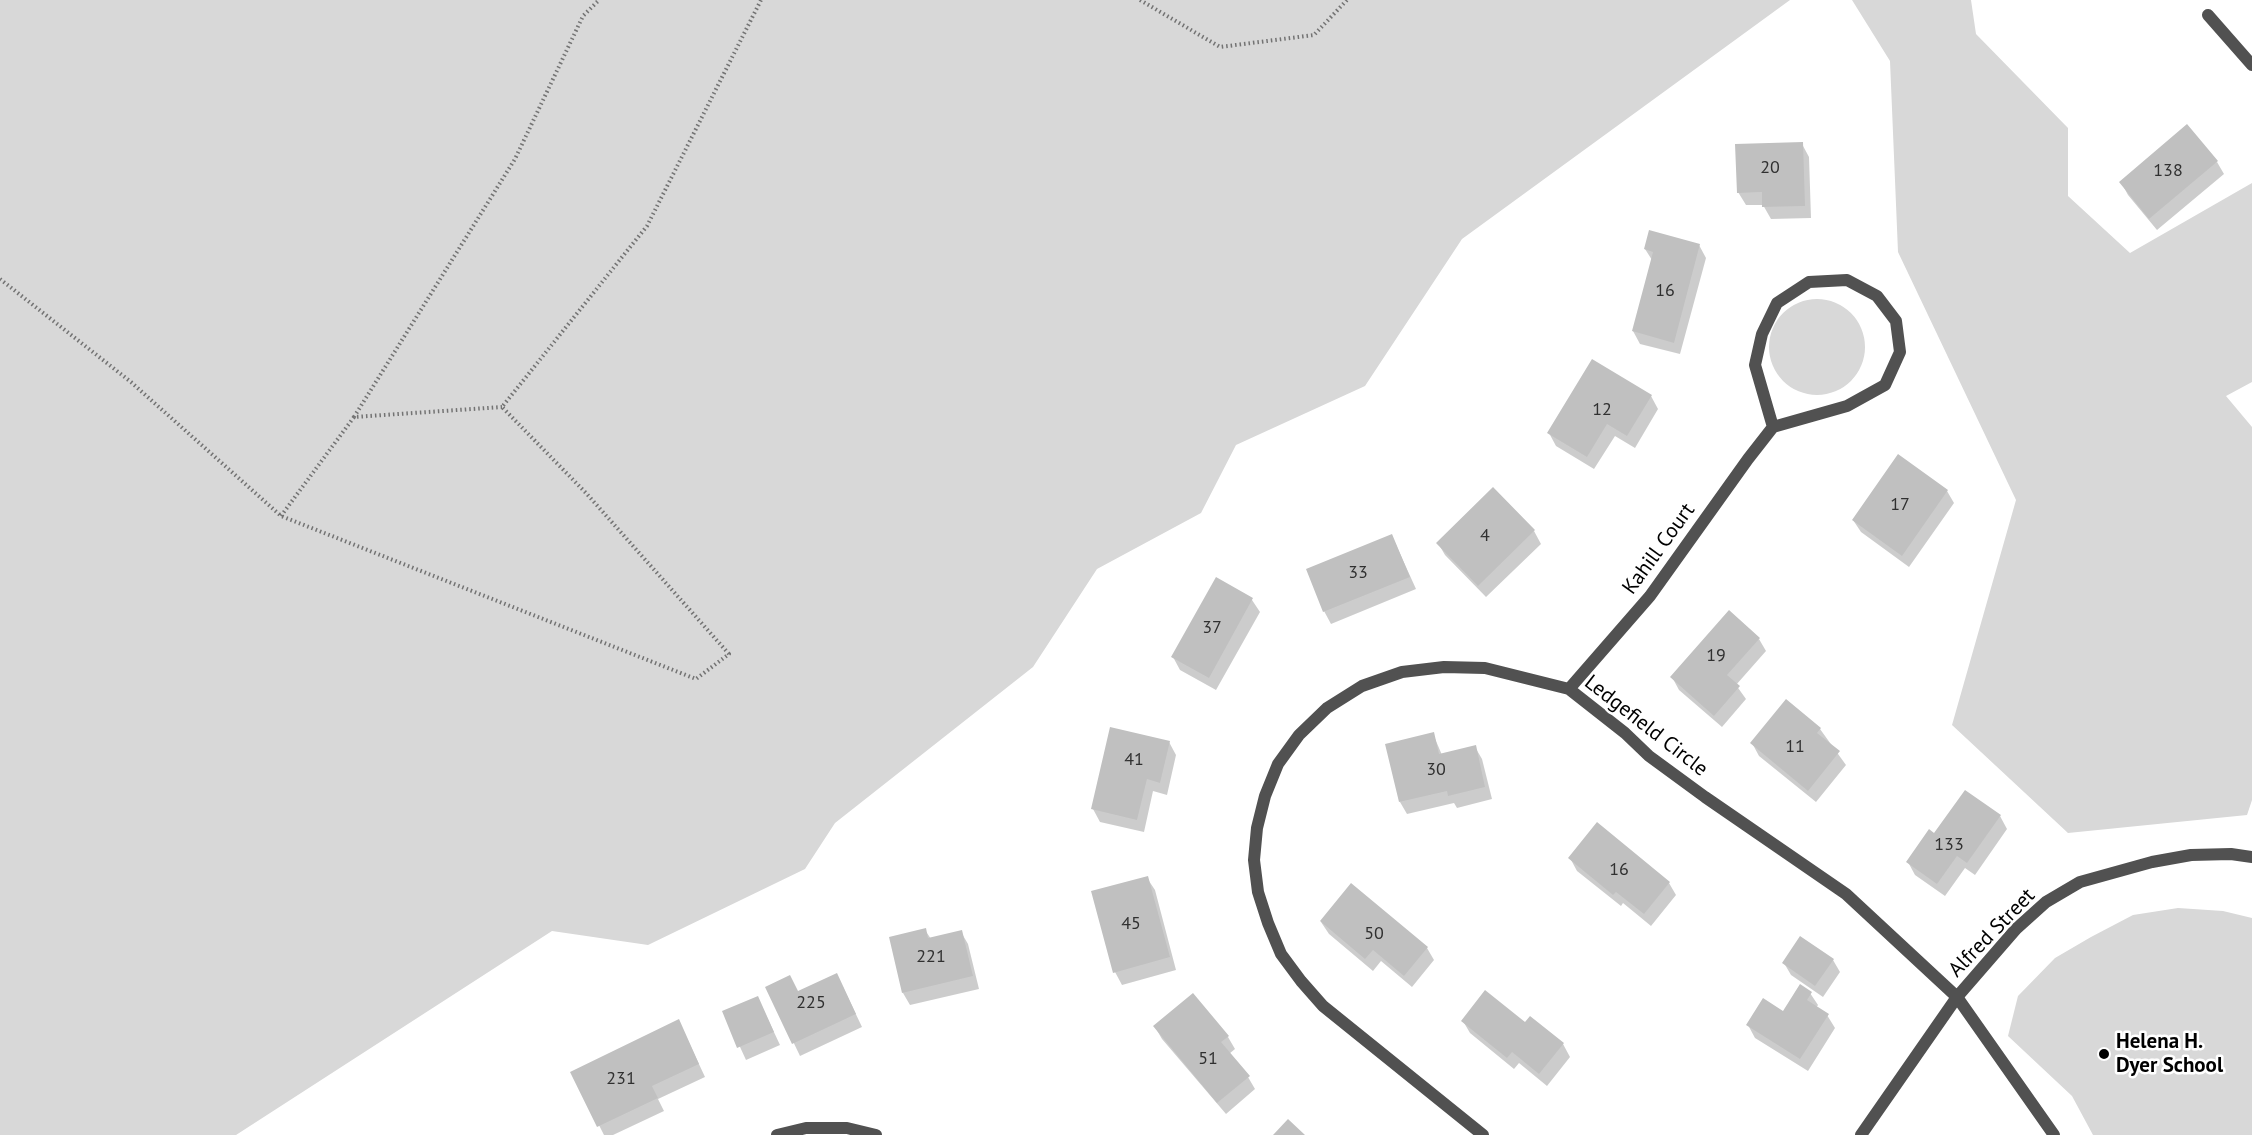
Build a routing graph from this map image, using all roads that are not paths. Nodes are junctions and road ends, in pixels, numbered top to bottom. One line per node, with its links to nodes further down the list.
1 (2208, 15): 2 (street)
2 (2252, 65)
3 (1773, 427): 3 (street); 4 (street, Kahill Court)
4 (1569, 689): 6 (street, Ledgefield Circle); 9 (street, Ledgefield Circle)
5 (2252, 857): 6 (street, Alfred Street)
6 (1957, 997): 10 (street, Alfred Street); 11 (street, Ledgefield Circle)
7 (777, 1135): 8 (street)
8 (876, 1135)
9 (1483, 1135)
10 (1861, 1135)
11 (2054, 1135)

